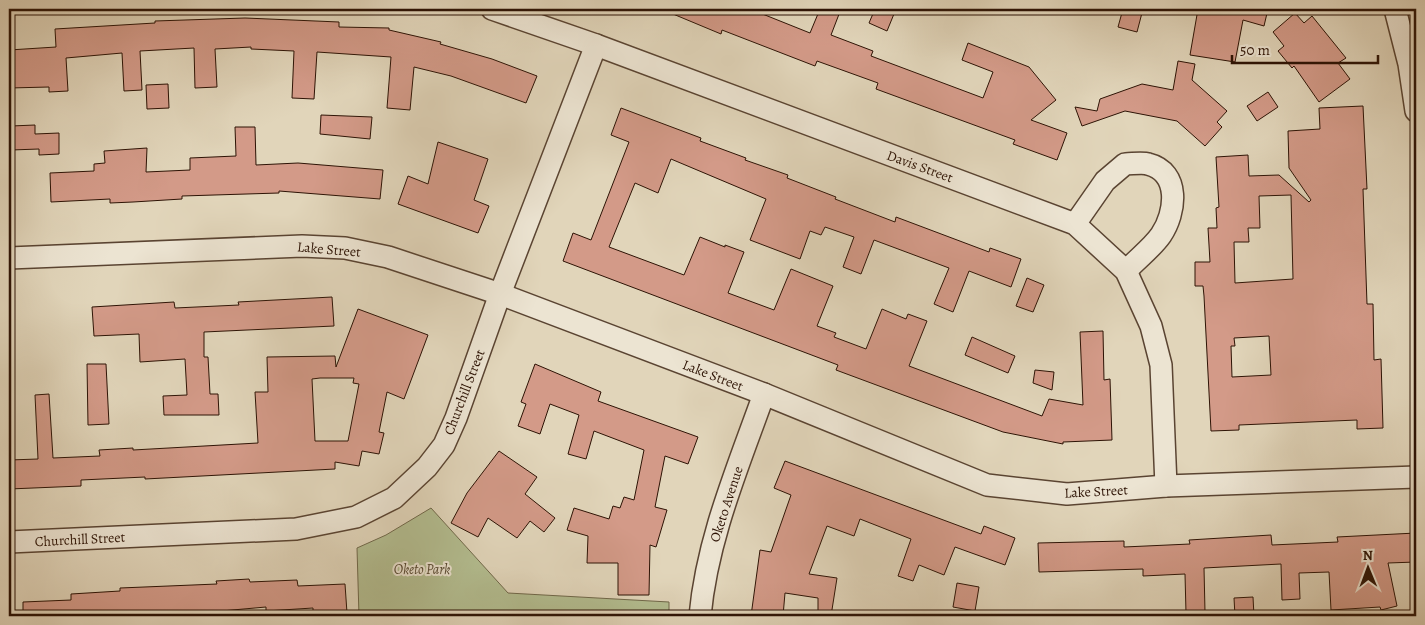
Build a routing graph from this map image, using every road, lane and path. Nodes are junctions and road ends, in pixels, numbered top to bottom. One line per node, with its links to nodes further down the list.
1 (492, 9): 3 (street, Davis Street)
2 (1395, 9): 4 (street)
3 (596, 45): 5 (street, Davis Street); 8 (street, Churchill Street)
4 (1416, 111)
5 (1075, 224): 7 (street, Davis Street); 7 (street)
6 (9, 258): 8 (street, Lake Street)
7 (1126, 271): 11 (street, Davis Street)
8 (500, 294): 9 (street, Lake Street); 12 (street, Churchill Street)
9 (764, 394): 11 (street, Lake Street); 13 (street, Oketo Avenue)
10 (1416, 477): 11 (street, Lake Street)
11 (1166, 486)
12 (9, 542)
13 (700, 616)

